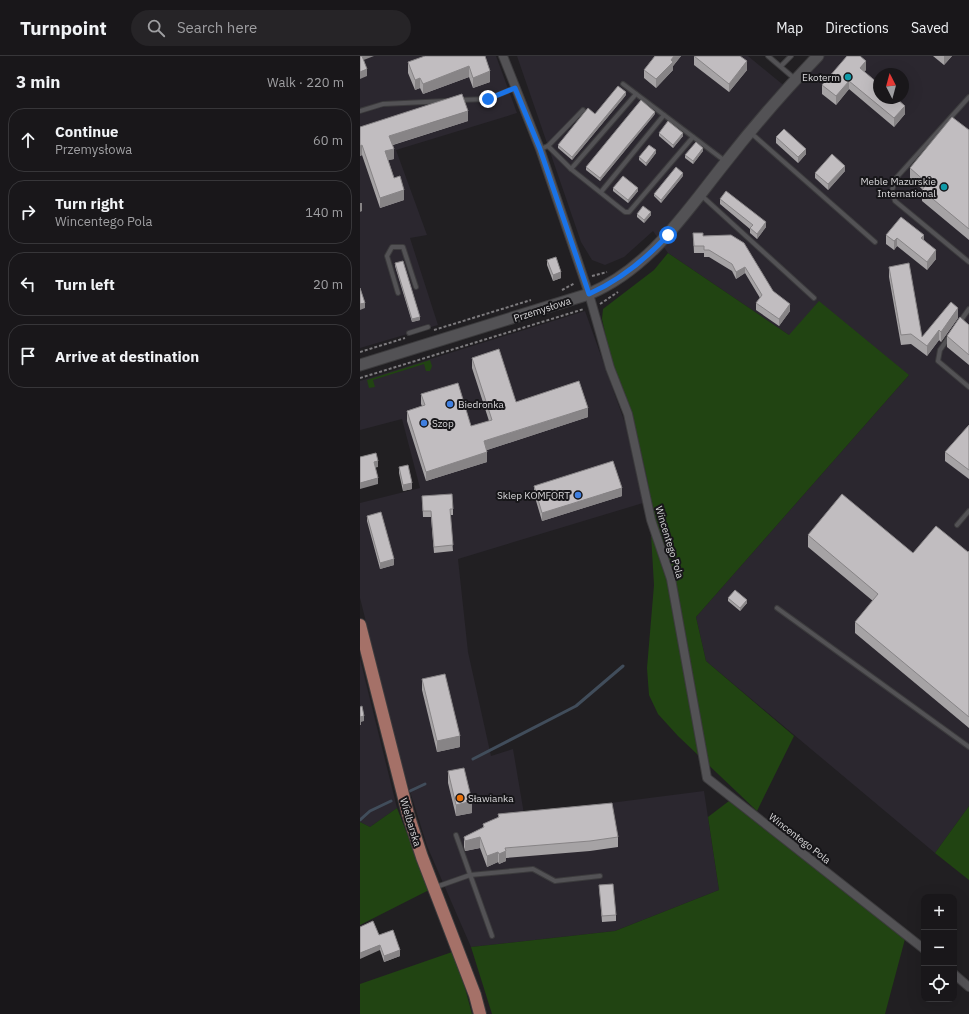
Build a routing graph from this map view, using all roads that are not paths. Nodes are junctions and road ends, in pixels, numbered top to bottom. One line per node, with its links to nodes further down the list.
1 (504, 56): 8 (street, Wincentego Pola)
2 (768, 56): 5 (lane)
3 (792, 56): 5 (lane)
4 (818, 56): 6 (street, Przemysłowa)
5 (781, 66): 6 (lane)
6 (795, 79): 14 (street, Przemysłowa)
7 (623, 84): 9 (lane)
8 (515, 88): 12 (lane); 17 (street, Wincentego Pola)
9 (636, 94): 13 (lane); 19 (lane)
10 (969, 97): 23 (lane)
11 (583, 110): 16 (lane)
12 (360, 111)
13 (664, 115): 15 (lane); 20 (lane)
14 (751, 133): 18 (street, Przemysłowa); 22 (lane)
15 (693, 138): 18 (lane); 20 (lane)
16 (548, 146): 17 (lane); 19 (lane)
17 (540, 149): 26 (street, Wincentego Pola)
18 (726, 162): 21 (street, Przemysłowa)
19 (571, 169): 20 (lane)
20 (601, 192)
21 (701, 194): 26 (street, Przemysłowa); 27 (lane)
22 (875, 242)
23 (969, 262)
24 (416, 287): 25 (lane)
25 (398, 293)
26 (589, 294): 33 (street, Przemysłowa); 45 (street, Wincentego Pola)
27 (814, 298)
28 (969, 309): 29 (lane)
29 (956, 326)
30 (429, 329): 32 (lane)
31 (952, 332): 34 (lane)
32 (409, 335)
33 (360, 365)
34 (969, 387)
35 (969, 511): 36 (lane)
36 (957, 525)
37 (777, 608): 39 (lane)
38 (360, 625): 43 (main road, Wielbarska)
39 (969, 747)
40 (456, 836): 41 (lane)
41 (470, 875): 42 (lane); 43 (lane); 44 (lane)
42 (600, 876)
43 (434, 888): 48 (main road, Wielbarska)
44 (492, 936)
45 (921, 947)
46 (957, 977): 47 (street)
47 (969, 987)
48 (480, 1014)

